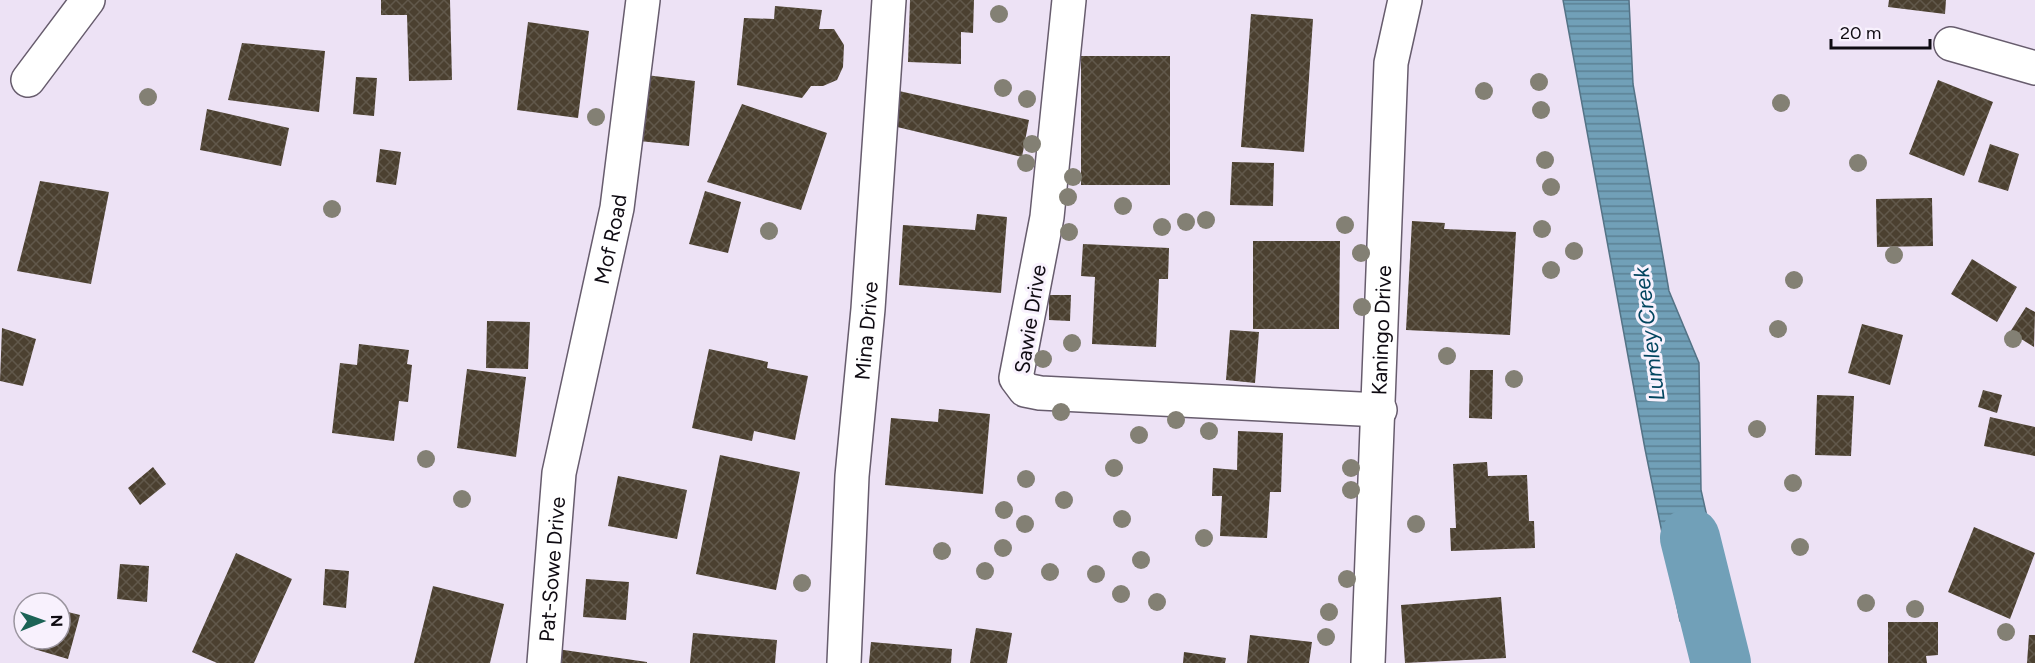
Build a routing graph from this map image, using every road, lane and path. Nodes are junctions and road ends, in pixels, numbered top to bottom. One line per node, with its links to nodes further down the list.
1 (88, 0): 8 (street)
2 (644, 0): 10 (street, Mof Road)
3 (888, 0): 12 (street, Mina Drive)
4 (1069, 0): 9 (street, Sawie Drive)
5 (1405, 0): 9 (street, Kaningo Drive)
6 (1951, 44): 7 (street)
7 (2035, 69)
8 (28, 80)
9 (1380, 410): 13 (street, Kaningo Drive)
10 (559, 473): 11 (street, Pat-Sowe Drive)
11 (544, 663)
12 (844, 663)
13 (1368, 663)

